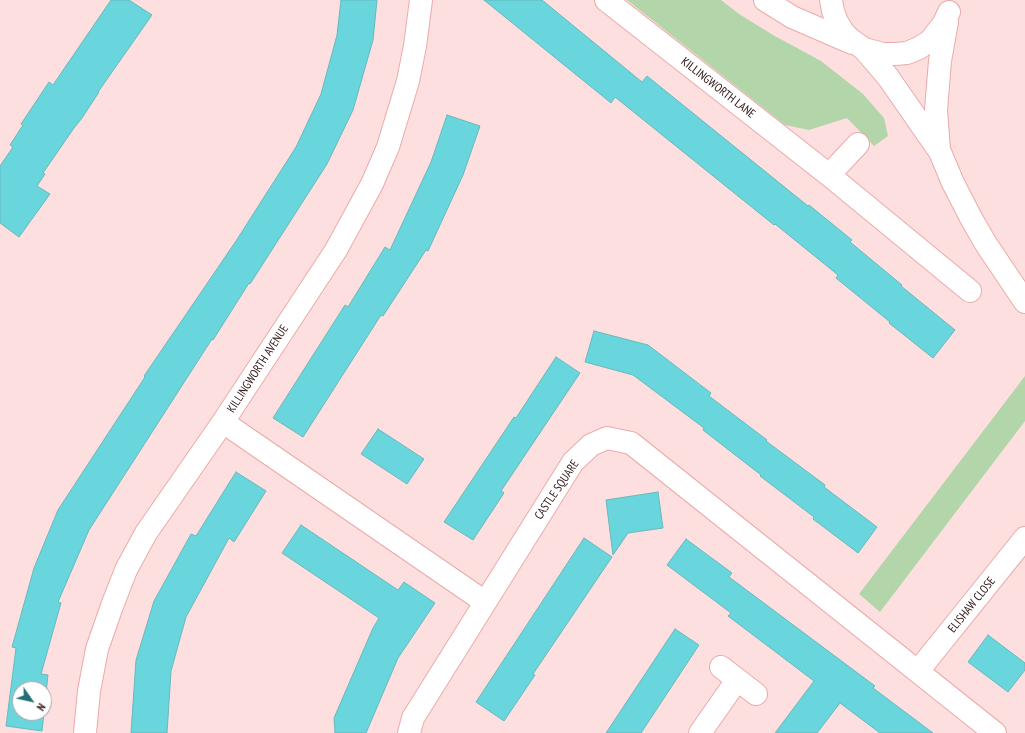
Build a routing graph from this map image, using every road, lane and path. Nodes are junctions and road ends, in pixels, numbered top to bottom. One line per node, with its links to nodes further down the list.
1 (421, 0): 12 (street, KILLINGWORTH AVENUE)
2 (606, 0): 9 (street, KILLINGWORTH LANE)
3 (765, 0): 6 (street)
4 (831, 0): 6 (street)
5 (950, 6): 6 (street); 8 (street)
6 (861, 47): 8 (street)
7 (858, 144): 9 (street)
8 (940, 152): 11 (street)
9 (829, 175): 10 (street, KILLINGWORTH LANE)
10 (970, 292)
11 (1025, 302)
12 (223, 422): 14 (street); 17 (street, KILLINGWORTH AVENUE)
13 (1025, 538): 15 (street, ELISHAW CLOSE)
14 (485, 602): 15 (street, CASTLE SQUARE); 18 (street, CASTLE SQUARE)
15 (918, 672): 20 (street)
16 (756, 694): 19 (street)
17 (85, 733)
18 (409, 733)
19 (700, 733)
20 (995, 733)

